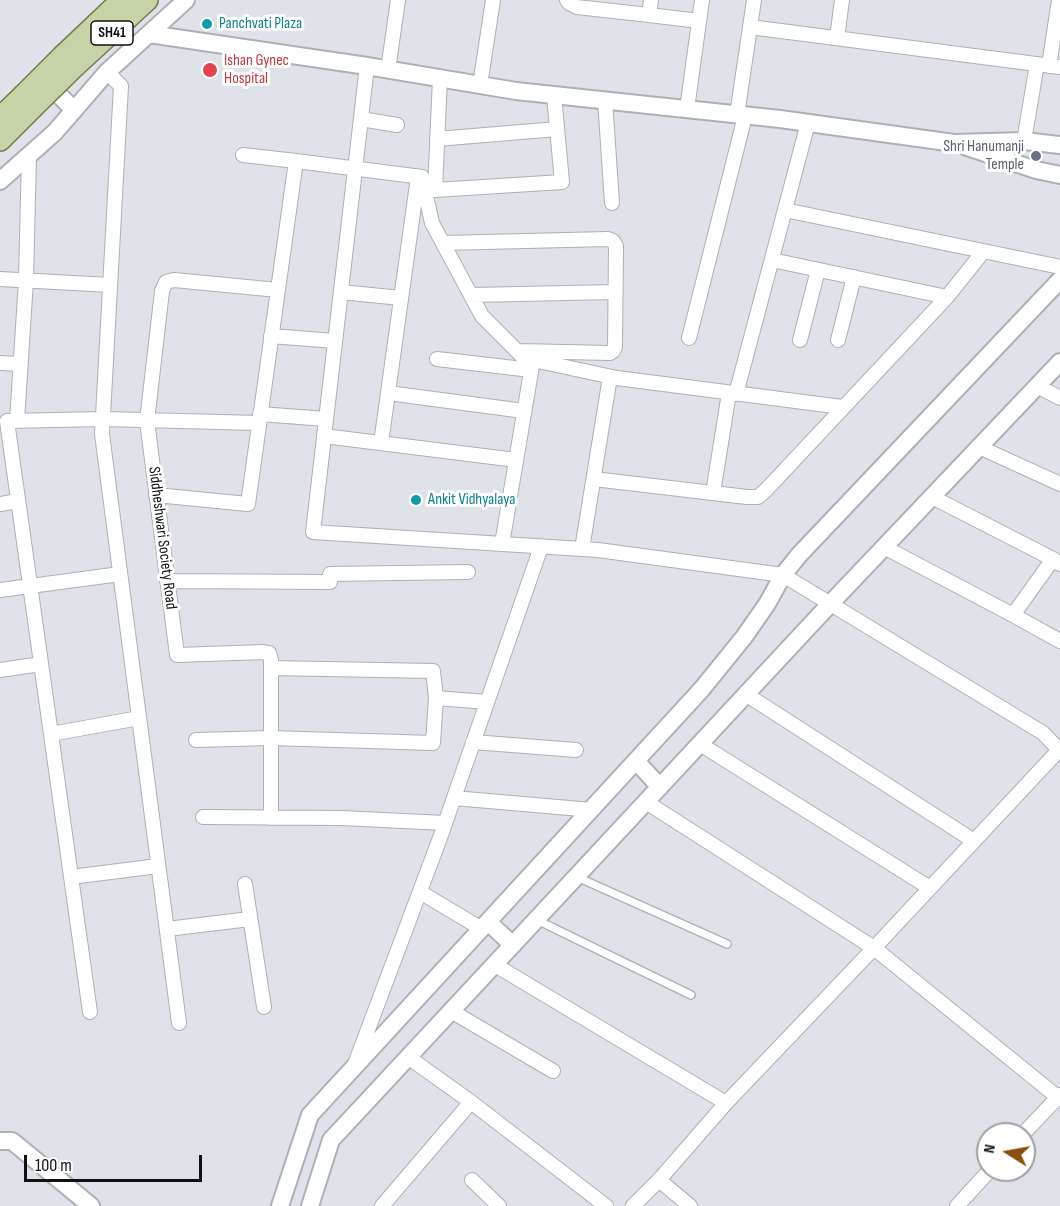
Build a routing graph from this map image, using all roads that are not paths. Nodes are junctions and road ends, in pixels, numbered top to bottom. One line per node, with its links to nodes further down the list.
1 (109, 0): 21 (street)
2 (122, 0): 18 (main road, SH41)
3 (147, 0): 18 (main road, SH41)
4 (186, 0): 16 (street)
5 (398, 0): 22 (street)
6 (493, 0): 25 (street)
7 (567, 0): 13 (street)
8 (651, 0): 13 (street)
9 (702, 0): 14 (street)
10 (754, 0): 15 (street)
11 (842, 0): 17 (street)
12 (1059, 0): 20 (street)
13 (649, 15): 14 (street)
14 (699, 21): 30 (street)
15 (750, 27): 17 (street); 32 (street)
16 (149, 34): 19 (street); 23 (street)
17 (837, 38): 20 (street)
18 (70, 60): 28 (main road, SH41, bridge)
19 (367, 66): 22 (street); 34 (street)
20 (1049, 66): 40 (street)
21 (35, 70): 29 (street); 31 (street)
22 (388, 70): 24 (street)
23 (107, 72): 31 (street); 61 (street)
24 (440, 78): 25 (street); 38 (street)
25 (480, 85): 26 (street)
26 (554, 95): 27 (street); 37 (street)
27 (605, 100): 30 (street); 50 (street)
28 (27, 102): 33 (main road, SH41); 39 (main road, SH41)
29 (0, 104)
30 (687, 109): 32 (street)
31 (74, 110): 43 (street)
32 (741, 115): 35 (street); 69 (street)
33 (0, 118)
34 (361, 119): 36 (street); 46 (street)
35 (808, 123): 41 (street); 51 (street)
36 (397, 125)
37 (557, 129): 38 (street); 38 (street)
38 (437, 139)
39 (0, 140)
40 (1024, 141): 41 (street); 42 (street)
41 (954, 143): 47 (street)
42 (1060, 145)
43 (29, 155): 49 (street); 59 (street)
44 (243, 155): 45 (street)
45 (296, 161): 46 (street); 62 (street)
46 (355, 168): 48 (street); 63 (street)
47 (1060, 175)
48 (418, 177): 52 (street); 67 (street)
49 (0, 180)
50 (612, 203)
51 (785, 210): 53 (street); 54 (street)
52 (443, 243): 64 (street); 65 (street)
53 (983, 252): 55 (street); 66 (street)
54 (772, 260): 56 (street); 82 (street)
55 (1060, 267)
56 (818, 270): 57 (street); 70 (street)
57 (854, 277): 66 (street); 71 (street)
58 (0, 279): 59 (street)
59 (26, 280): 61 (street); 77 (street)
60 (1060, 280): 109 (street)
61 (110, 285): 86 (street)
62 (278, 290): 68 (street); 90 (street, Siddheshwari Society Road)
63 (341, 292): 67 (street); 72 (street)
64 (615, 292): 65 (street); 73 (street)
65 (471, 295): 73 (street)
66 (948, 297): 84 (street)
67 (401, 298): 81 (street)
68 (271, 336): 72 (street); 87 (street)
69 (689, 338)
70 (800, 340)
71 (838, 340)
72 (335, 341): 88 (street)
73 (517, 351): 78 (street)
74 (437, 359): 78 (street)
75 (1060, 362): 80 (street)
76 (0, 363): 77 (street)
77 (21, 364): 89 (street)
78 (532, 365): 79 (street); 85 (street)
79 (610, 377): 82 (street); 95 (street)
80 (1037, 386): 83 (street); 93 (street)
81 (388, 393): 85 (street); 92 (street)
82 (732, 393): 84 (street); 97 (street)
83 (1060, 398)
84 (842, 408): 97 (street)
85 (524, 411): 94 (street)
86 (103, 419): 89 (street); 90 (street); 108 (street)
87 (260, 419): 88 (street); 90 (street); 98 (street)
88 (326, 419): 91 (street)
89 (8, 421): 100 (street)
90 (147, 421): 98 (street, Siddheshwari Society Road)
91 (324, 436): 92 (street); 102 (street)
92 (381, 443): 94 (street)
93 (979, 447): 96 (street); 99 (street)
94 (516, 460): 102 (street)
95 (594, 478): 97 (street); 105 (street)
96 (1060, 484)
97 (713, 493)
98 (156, 495): 110 (street, Siddheshwari Society Road)
99 (932, 497): 104 (street); 106 (street)
100 (18, 501): 101 (street); 111 (street)
101 (0, 504)
102 (502, 544): 103 (street)
103 (541, 547): 105 (street); 121 (street)
104 (884, 547): 113 (street); 114 (street)
105 (582, 549): 109 (street)
106 (1056, 562): 114 (street)
107 (468, 572): 110 (street)
108 (120, 574): 111 (street); 122 (street)
109 (783, 575): 113 (street); 130 (street)
110 (167, 581): 117 (street, Siddheshwari Society Road)
111 (30, 586): 112 (street); 116 (street)
112 (0, 590)
113 (830, 604): 119 (street); 129 (street)
114 (1013, 615): 115 (street)
115 (1060, 641)
116 (41, 664): 118 (street); 123 (street)
117 (272, 668): 120 (street); 124 (street)
118 (0, 669)
119 (747, 695): 127 (street); 138 (street)
120 (436, 698): 121 (street); 124 (street)
121 (488, 702): 126 (street)
122 (139, 718): 123 (street); 139 (street)
123 (51, 734): 140 (street)
124 (271, 738): 125 (street); 136 (street)
125 (196, 740)
126 (473, 742): 128 (street); 132 (street)
127 (700, 744): 131 (street); 143 (street)
128 (576, 750)
129 (1060, 750): 138 (street)
130 (636, 761): 131 (street); 134 (street)
131 (660, 787): 133 (street)
132 (454, 798): 134 (street); 137 (street)
133 (646, 802): 141 (street); 151 (street)
134 (592, 810): 147 (street)
135 (203, 817): 136 (street)
136 (271, 818): 137 (street)
137 (445, 823): 144 (street)
138 (974, 841): 143 (street)
139 (158, 866): 140 (street); 148 (street)
140 (71, 877): 156 (street)
141 (577, 877): 146 (street); 149 (lane)
142 (245, 884): 145 (street)
143 (930, 888): 151 (street)
144 (420, 892): 147 (street); 159 (street)
145 (250, 919): 148 (street); 154 (street)
146 (537, 920): 150 (street); 153 (lane)
147 (485, 925): 150 (street); 159 (street)
148 (166, 929): 157 (street)
149 (727, 944)
150 (513, 945): 152 (street)
151 (874, 948): 161 (street); 163 (street)
152 (495, 965): 155 (street); 163 (street)
153 (691, 996)
154 (264, 1007)
155 (451, 1011): 158 (street); 160 (street)
156 (90, 1012)
157 (179, 1023)
158 (408, 1057): 162 (street); 171 (street)
159 (352, 1070): 170 (street)
160 (553, 1071)
161 (1059, 1097): 164 (street)
162 (471, 1102): 172 (street); 174 (street)
163 (726, 1103): 167 (street)
164 (1035, 1122)
165 (0, 1141): 169 (street)
166 (472, 1180): 173 (street)
167 (659, 1180): 175 (street); 176 (street)
168 (979, 1182): 177 (street)
169 (91, 1206)
170 (280, 1206)
171 (310, 1206)
172 (382, 1206)
173 (499, 1206)
174 (606, 1206)
175 (633, 1206)
176 (690, 1206)
177 (957, 1206)

